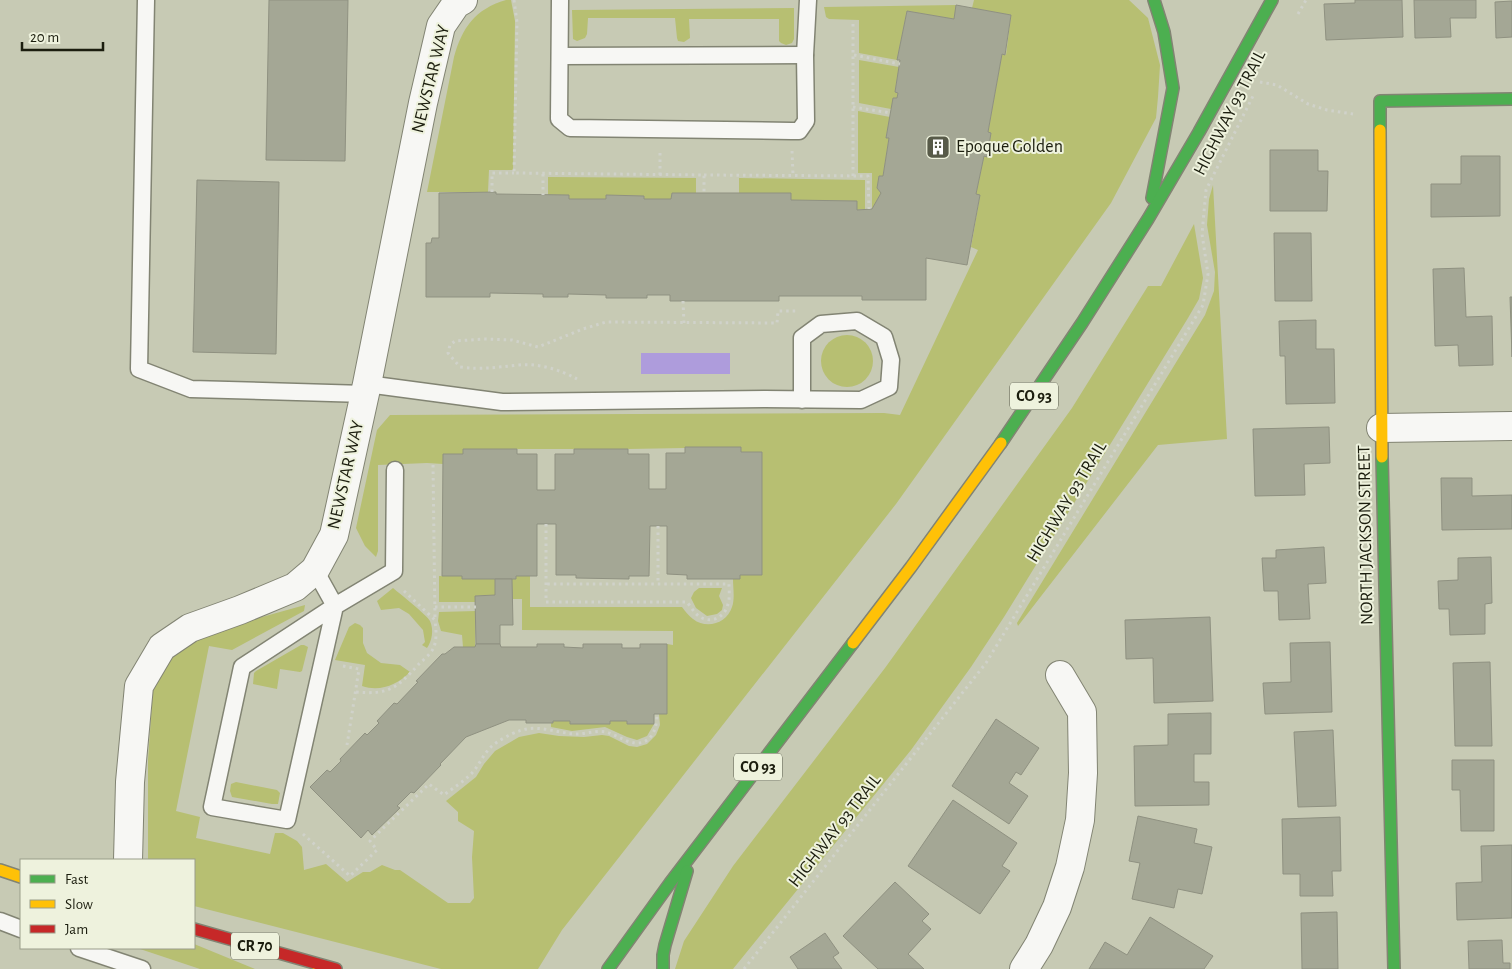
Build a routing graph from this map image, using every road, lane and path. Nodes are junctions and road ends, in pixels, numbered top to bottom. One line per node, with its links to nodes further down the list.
1 (146, 0): 34 (lane)
2 (463, 0): 34 (street, NEWSTAR WAY)
3 (560, 0): 11 (lane)
4 (808, 0): 12 (lane)
5 (1154, 0): 29 (main road)
6 (1272, 0): 29 (main road, CO 93)
7 (1306, 0): 8 (path)
8 (1296, 16)
9 (853, 22): 10 (path)
10 (853, 55): 13 (path); 18 (path)
11 (560, 56): 12 (lane); 12 (lane)
12 (805, 56)
13 (900, 64)
14 (1264, 74): 15 (path, HIGHWAY 93 TRAIL)
15 (1260, 82): 17 (path); 69 (path, HIGHWAY 93 TRAIL)
16 (1512, 99): 17 (main road)
17 (1380, 101): 37 (main road, NORTH JACKSON STREET)
18 (853, 107): 19 (path); 24 (path)
19 (890, 113)
20 (514, 173): 25 (path)
21 (543, 174): 27 (path)
22 (660, 175): 23 (path)
23 (704, 175): 24 (path); 26 (path)
24 (853, 176): 28 (path)
25 (492, 192)
26 (704, 193)
27 (543, 195)
28 (869, 209)
29 (1148, 219): 56 (main road, CO 93)
30 (683, 301): 31 (path)
31 (684, 323): 32 (path); 33 (path)
32 (821, 324): 35 (lane); 35 (lane)
33 (578, 380)
34 (366, 389): 35 (lane); 42 (street, NEWSTAR WAY)
35 (802, 400)
36 (1512, 426): 37 (street)
37 (1381, 428): 71 (main road, NORTH JACKSON STREET)
38 (433, 464): 48 (path)
39 (395, 470): 43 (lane)
40 (546, 524): 44 (path)
41 (658, 526): 45 (path)
42 (315, 570): 46 (lane); 57 (street, NEWSTAR WAY)
43 (386, 576): 46 (lane); 49 (path)
44 (546, 584): 45 (path); 45 (path)
45 (658, 584)
46 (335, 606): 50 (lane); 55 (lane)
47 (476, 606): 48 (path)
48 (435, 607): 49 (path)
49 (435, 620): 52 (path)
50 (322, 663): 52 (path); 55 (lane)
51 (1060, 675): 70 (street)
52 (356, 692): 54 (path)
53 (657, 714): 55 (path)
54 (347, 745)
55 (287, 820)
56 (693, 852): 67 (main road, CO 93); 68 (main road)
57 (128, 859)
58 (0, 870): 59 (main road)
59 (20, 877)
60 (0, 921): 61 (lane)
61 (20, 928)
62 (195, 928): 64 (main road, CR 70)
63 (82, 949): 65 (lane)
64 (320, 966): 66 (main road, CR 70)
65 (142, 969)
66 (336, 969)
67 (608, 969)
68 (663, 969)
69 (744, 969)
70 (1024, 969)
71 (1394, 969)

